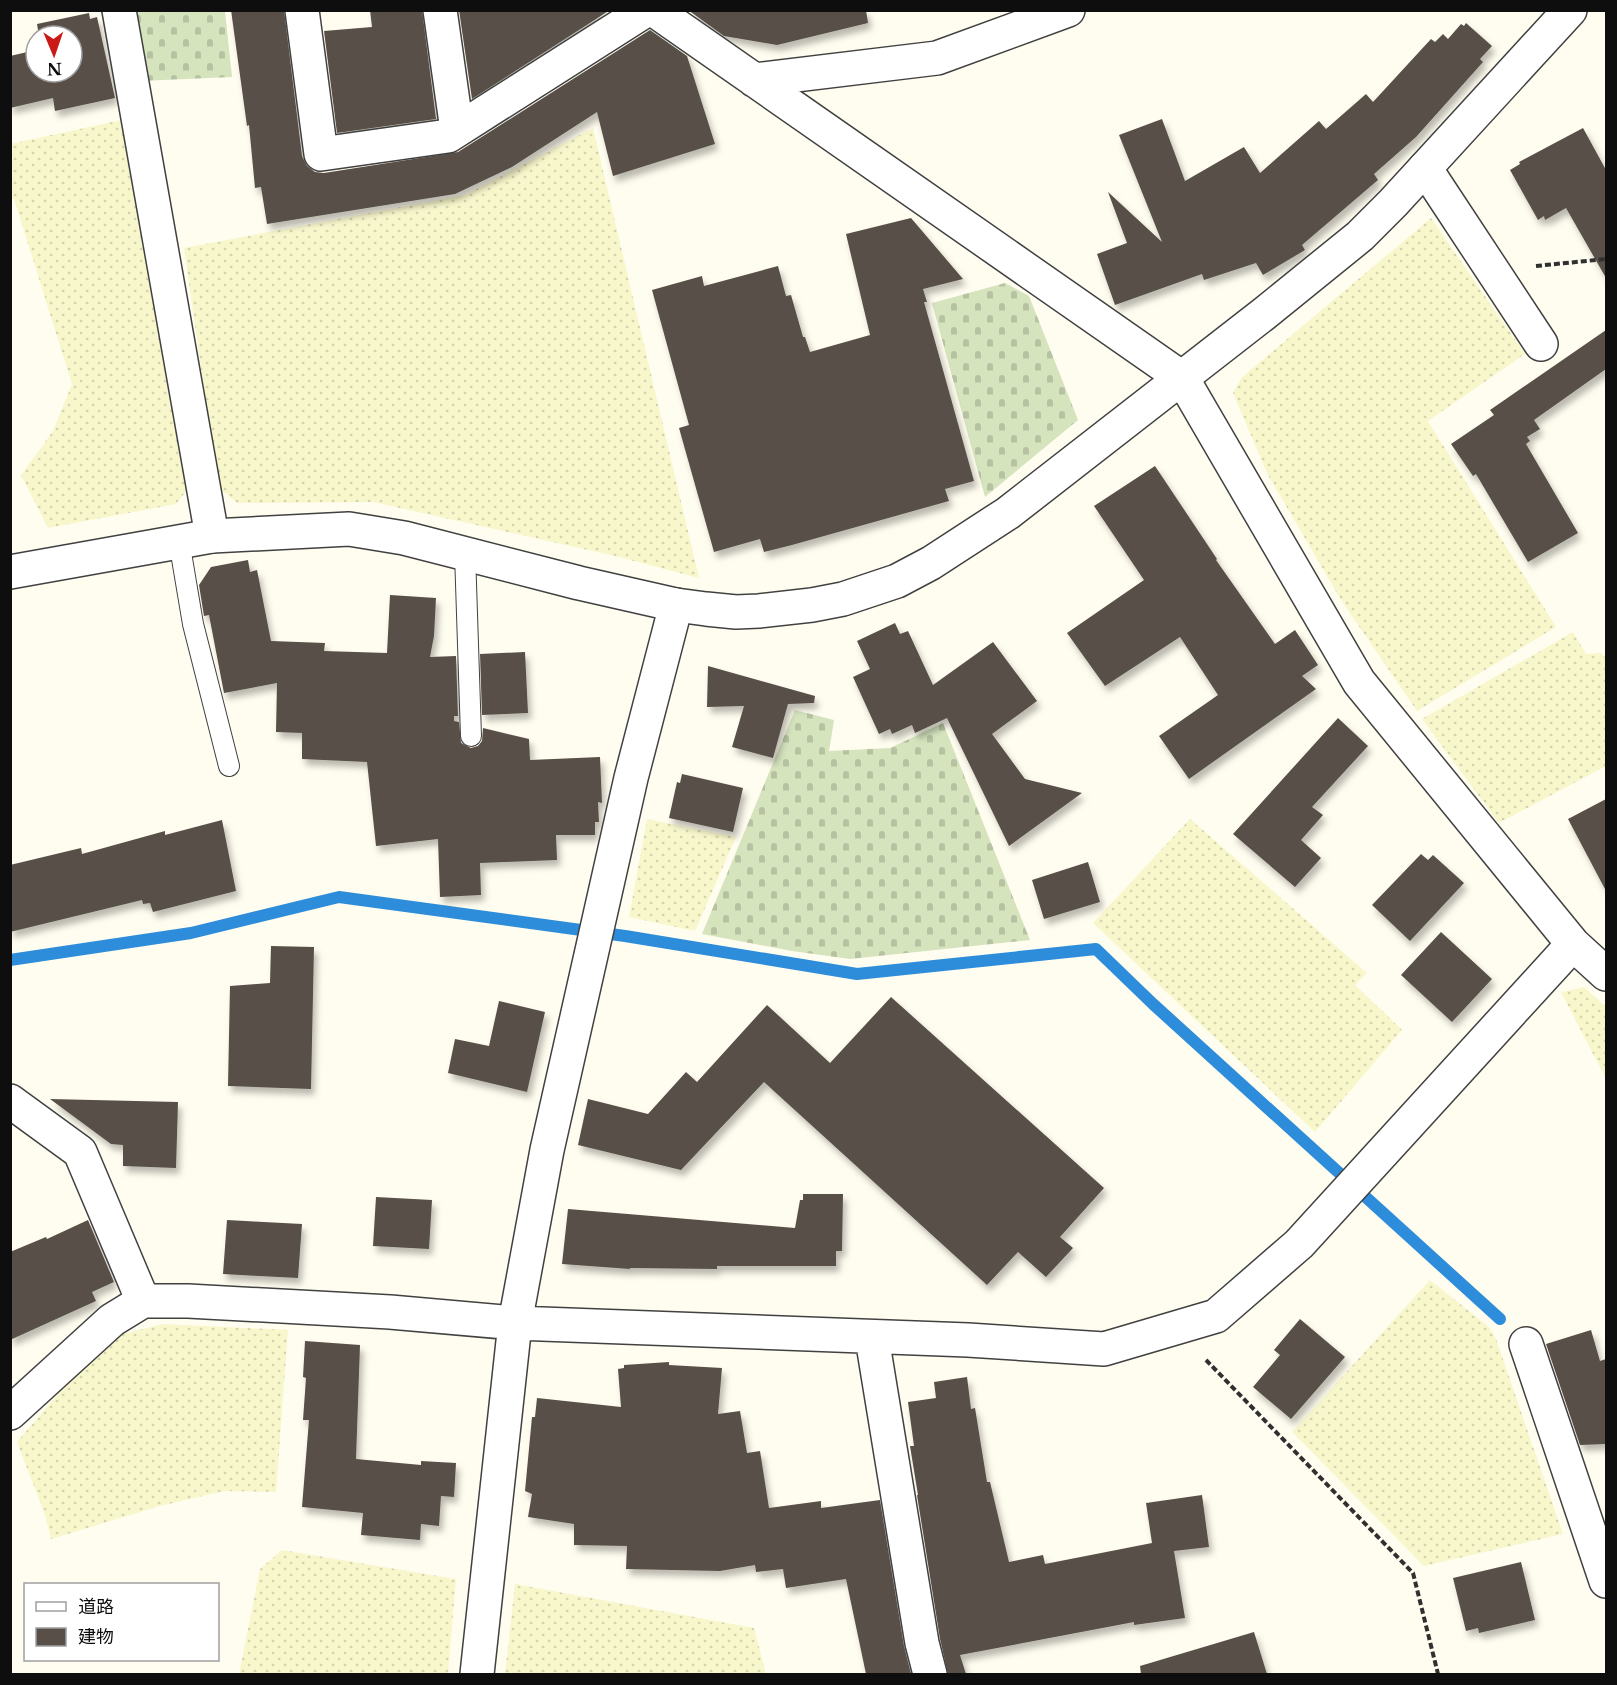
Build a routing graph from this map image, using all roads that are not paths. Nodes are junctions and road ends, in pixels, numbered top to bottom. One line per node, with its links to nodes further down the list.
1 (119, 10): 13 (street)
2 (302, 10): 9 (street)
3 (440, 10): 9 (street)
4 (646, 10): 9 (street)
5 (654, 10): 8 (street)
6 (1068, 10): 8 (street)
7 (1561, 13): 10 (street)
8 (754, 80): 12 (street)
9 (457, 130)
10 (1425, 168): 11 (street); 12 (street)
11 (1541, 344)
12 (1182, 378): 17 (street); 20 (street)
13 (212, 536): 14 (street); 15 (street)
14 (179, 541): 16 (street); 19 (lane)
15 (465, 553): 17 (street); 18 (lane)
16 (10, 572)
17 (676, 605): 24 (street)
18 (471, 736)
19 (229, 766)
20 (1573, 944): 21 (street); 25 (street)
21 (1606, 974)
22 (10, 1101): 23 (street)
23 (143, 1300): 24 (street); 27 (street)
24 (514, 1323): 25 (street); 29 (street)
25 (872, 1338): 30 (street)
26 (1526, 1344): 28 (street)
27 (10, 1413)
28 (1606, 1581)
29 (477, 1674)
30 (930, 1674)

